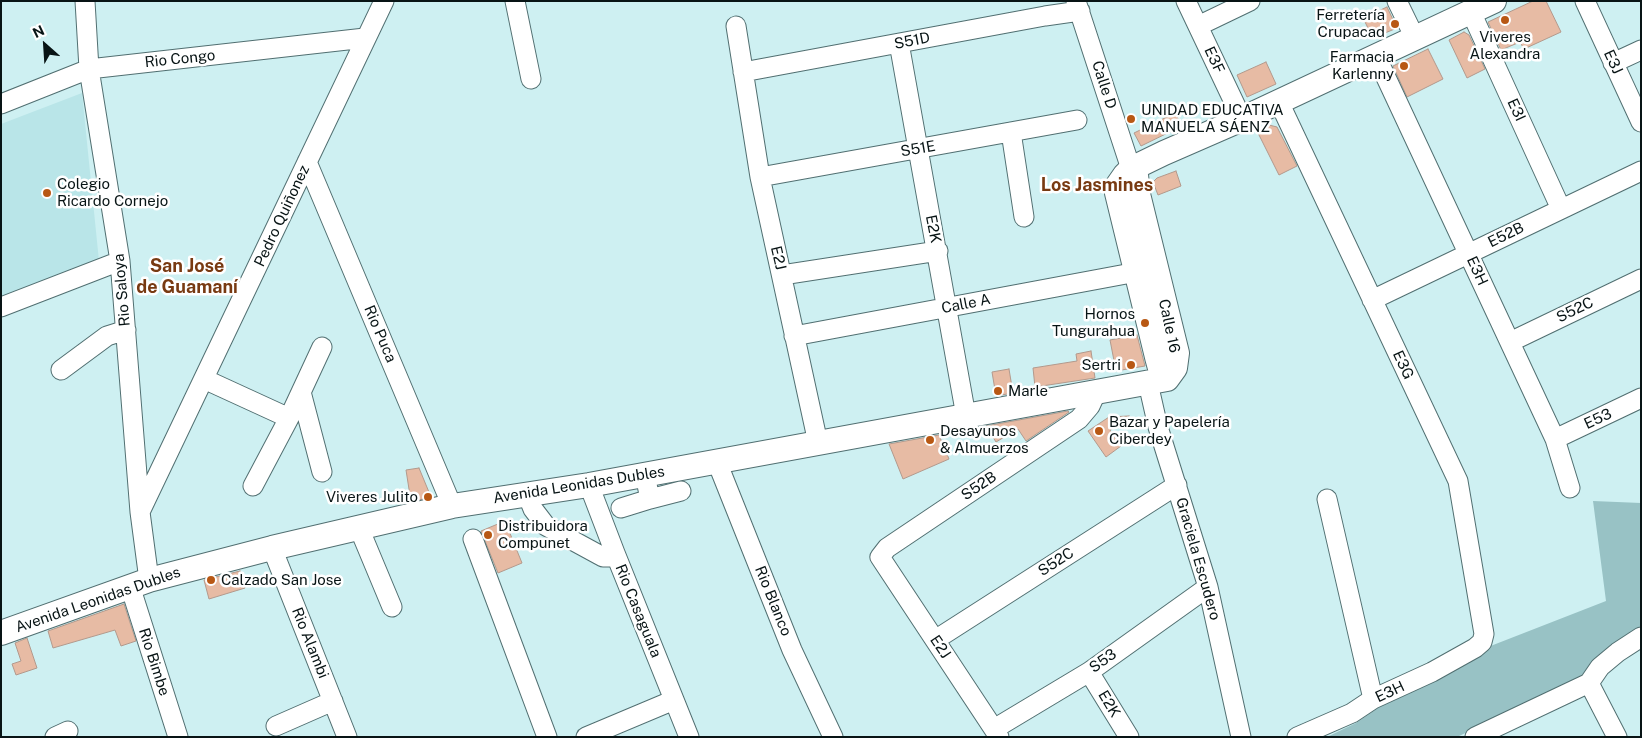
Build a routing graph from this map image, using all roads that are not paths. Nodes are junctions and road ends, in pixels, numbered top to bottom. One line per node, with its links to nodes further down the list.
1 (84, 1): 19 (street, Rio Saloya)
2 (384, 1): 13 (street, Pedro Quiñonez)
3 (515, 1): 21 (street)
4 (1186, 1): 12 (street, E3F)
5 (1250, 1): 12 (street)
6 (1397, 1): 14 (street)
7 (1494, 1): 10 (main road)
8 (1585, 1): 18 (street, E3J)
9 (1078, 6): 15 (street, S51D); 30 (street, Calle D)
10 (1471, 12): 14 (main road); 33 (street, E3I)
11 (736, 26): 20 (street, E2J)
12 (1198, 26): 24 (street, E3F)
13 (366, 38): 19 (street, Rio Congo); 29 (street, Pedro Quiñonez)
14 (1415, 38): 17 (main road)
15 (899, 43): 20 (street, S51D); 28 (street, E2K)
16 (1641, 50): 18 (street)
17 (1376, 56): 22 (main road); 36 (street, E3H)
18 (1613, 63): 26 (street, E3J)
19 (90, 69): 23 (street, Rio Congo); 37 (street, Rio Saloya)
20 (744, 72): 32 (street, E2J)
21 (531, 79)
22 (1279, 102): 24 (main road); 41 (street, E3G)
23 (1, 104)
24 (1242, 119): 30 (main road)
25 (1077, 120): 27 (street, S51E)
26 (1641, 122)
27 (1011, 132): 28 (street, S51E); 34 (street)
28 (918, 149): 32 (street, S51E); 35 (street, E2K)
29 (307, 162): 49 (street, Pedro Quiñonez); 69 (street, Rio Puca)
30 (1131, 170): 38 (main road, Calle 16); 50 (main road, Calle 16)
31 (1641, 171): 33 (street, E52B)
32 (760, 177): 39 (street, E2J)
33 (1561, 209): 36 (street, E52B)
34 (1024, 217)
35 (938, 251): 39 (street); 43 (street, E2K)
36 (1468, 253): 41 (street, E52B); 46 (street, E3H)
37 (120, 261): 42 (street); 44 (street, Rio Saloya)
38 (1137, 272): 43 (street, Calle A); 50 (main road, Calle 16)
39 (782, 276): 45 (street, E2J)
40 (1641, 279): 46 (street, S52C)
41 (1372, 300): 83 (street, E3G)
42 (1, 307)
43 (946, 308): 45 (street, Calle A); 54 (street, E2K)
44 (126, 330): 48 (street); 71 (street, Rio Saloya)
45 (794, 336): 57 (street, E2J)
46 (1510, 342): 56 (street, E3H)
47 (322, 346): 51 (street)
48 (62, 370)
49 (204, 379): 55 (street); 71 (street, Pedro Quiñonez)
50 (1158, 381): 52 (main road, Avenida Leonidas Dubles); 62 (street, Graciela Escudero)
51 (301, 392): 55 (street); 59 (street)
52 (1096, 393): 54 (main road, Avenida Leonidas Dubles); 76 (street, S52B)
53 (1641, 398): 56 (street, E53)
54 (966, 416): 57 (main road, Avenida Leonidas Dubles)
55 (289, 418): 63 (street)
56 (1555, 439): 64 (street, E3H)
57 (818, 443): 58 (main road, Avenida Leonidas Dubles)
58 (717, 462): 60 (main road, Avenida Leonidas Dubles); 97 (street, Rio Blanco)
59 (322, 472)
60 (645, 475): 61 (main road, Avenida Leonidas Dubles); 68 (street)
61 (589, 485): 66 (main road, Avenida Leonidas Dubles); 75 (street, Rio Casaguala)
62 (1177, 485): 78 (street, Graciela Escudero); 82 (street, S52C)
63 (253, 486)
64 (1570, 488)
65 (681, 491): 68 (street)
66 (527, 494): 69 (main road, Avenida Leonidas Dubles); 75 (street)
67 (1327, 499): 86 (street)
68 (650, 500): 70 (street)
69 (452, 506): 72 (main road, Avenida Leonidas Dubles)
70 (621, 508)
71 (140, 512): 77 (street, Rio Saloya)
72 (359, 528): 74 (main road, Avenida Leonidas Dubles); 79 (street)
73 (473, 539): 94 (street)
74 (272, 548): 77 (main road, Avenida Leonidas Dubles); 88 (street, Rio Alambi)
75 (615, 553): 87 (street, Rio Casaguala)
76 (880, 557): 82 (street, E2J)
77 (140, 583): 80 (main road, Avenida Leonidas Dubles); 92 (street, Rio Bimbe)
78 (1208, 587): 84 (street, S53); 99 (street, Graciela Escudero)
79 (392, 607)
80 (1, 634)
81 (1641, 637): 85 (street)
82 (935, 640): 91 (street, E2J)
83 (1482, 642): 86 (street, E3H)
84 (1089, 672): 91 (street, S53); 98 (street, E2K)
85 (1589, 683): 90 (street); 102 (street)
86 (1373, 699): 100 (street, E3H)
87 (674, 700): 95 (street); 96 (street, Rio Casaguala)
88 (333, 701): 89 (street); 93 (street, Rio Alambi)
89 (276, 726)
90 (1504, 731): 101 (street)
91 (997, 733)
92 (178, 737)
93 (347, 737)
94 (547, 737)
95 (586, 737)
96 (689, 737)
97 (833, 737)
98 (1129, 737)
99 (1241, 737)
100 (1297, 737)
101 (1475, 737)
102 (1617, 737)

